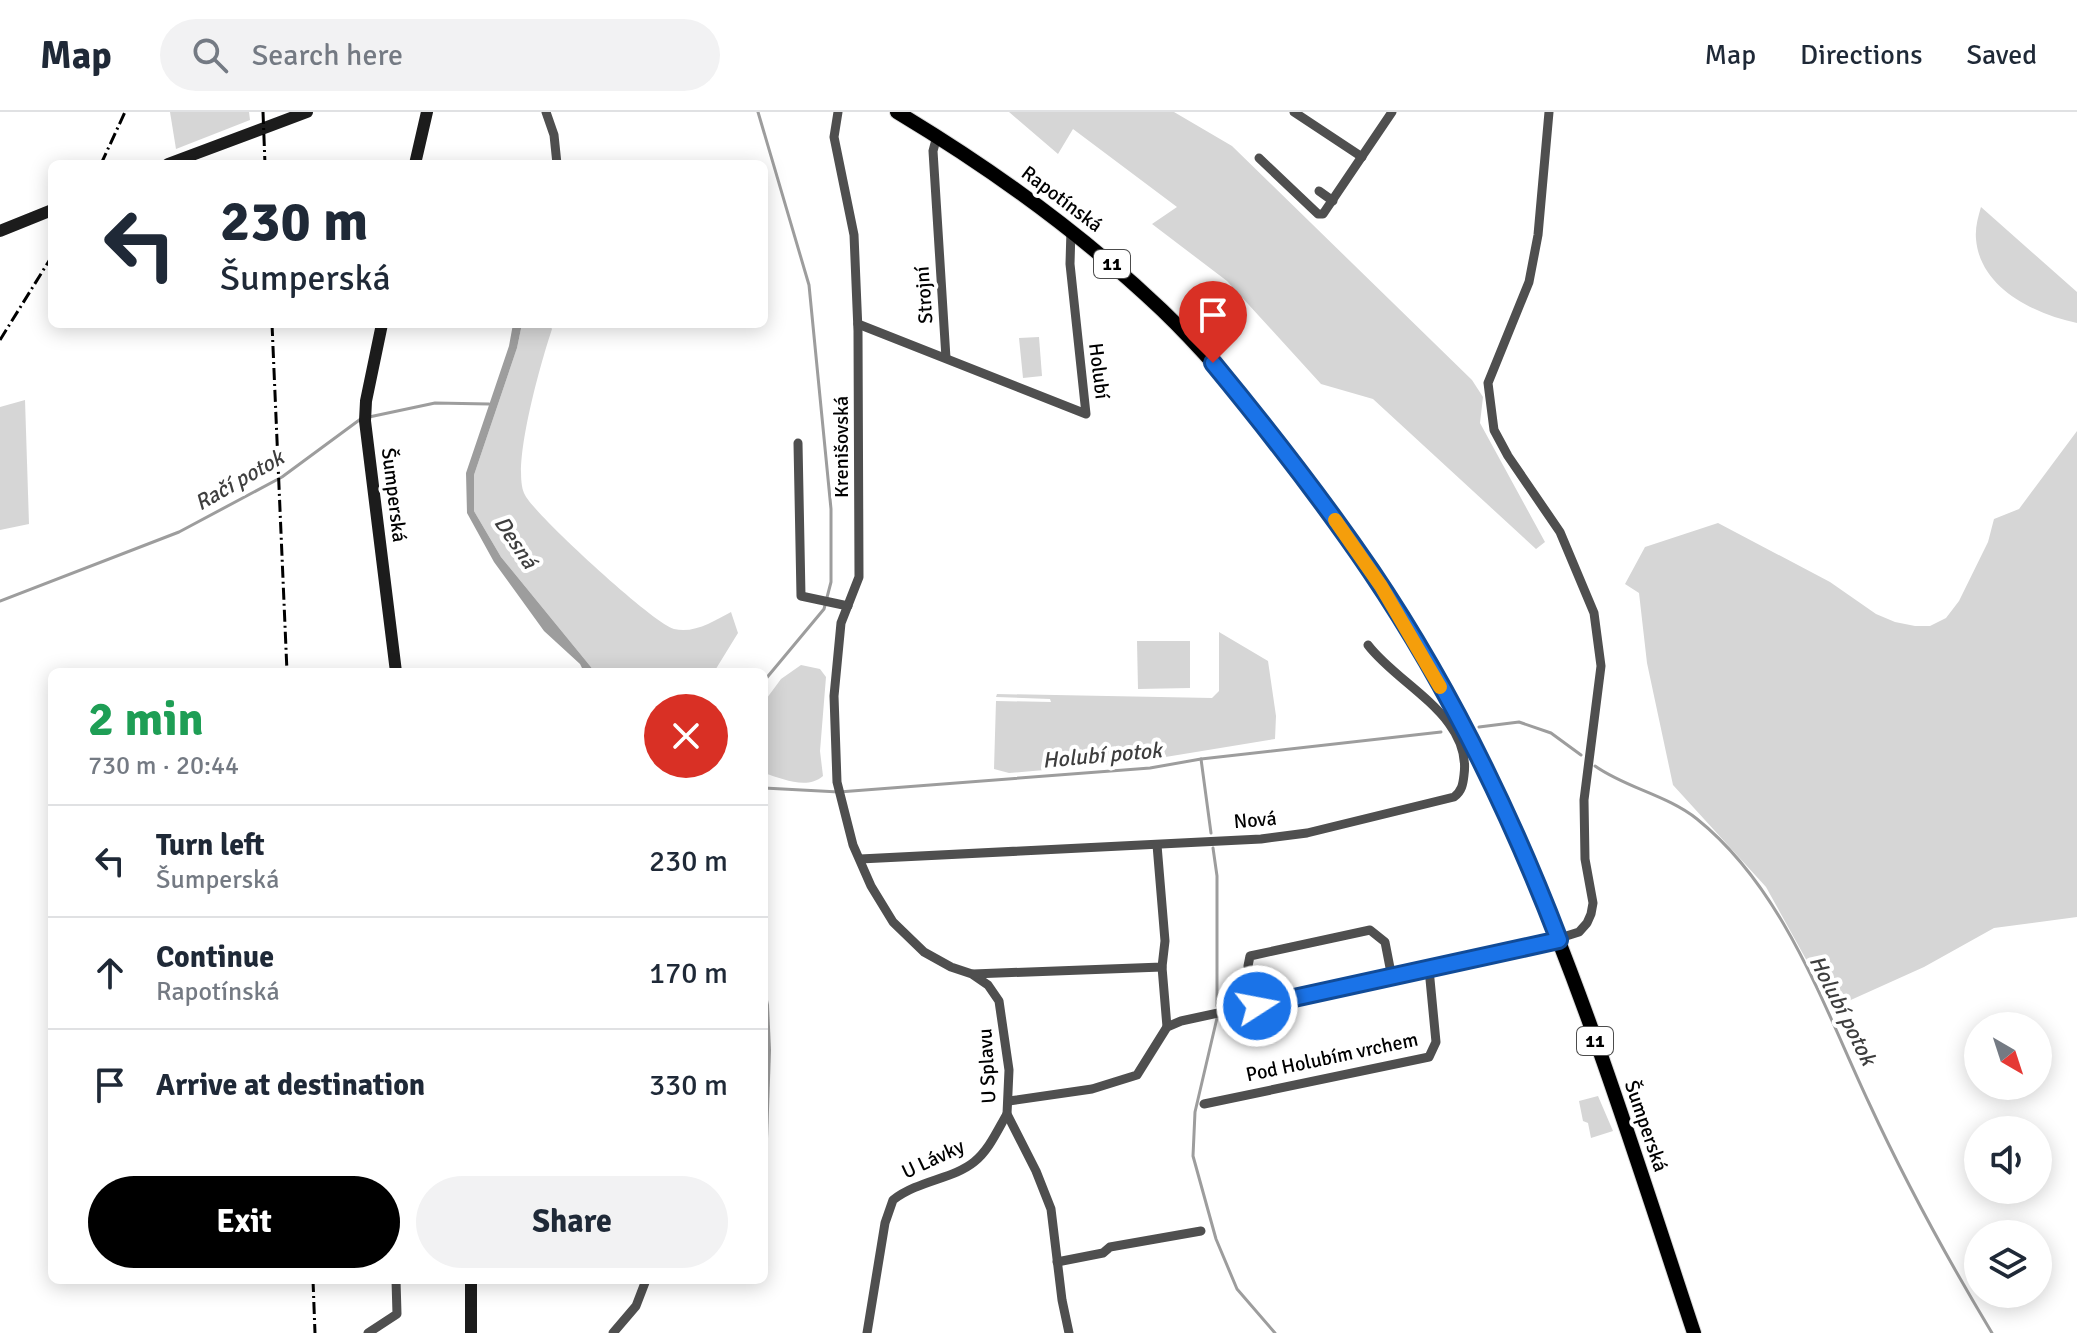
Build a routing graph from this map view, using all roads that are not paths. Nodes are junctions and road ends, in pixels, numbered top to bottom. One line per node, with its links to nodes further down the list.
1 (307, 112): 12 (street)
2 (427, 112): 13 (street)
3 (546, 112): 14 (street)
4 (838, 112): 20 (street, Krenišovská)
5 (897, 112): 9 (main road, Rapotínská / 11)
6 (1294, 112): 10 (street)
7 (1392, 112): 10 (street)
8 (1549, 112): 31 (street)
9 (937, 136): 18 (main road, Rapotínská / 11); 22 (street, Strojní)
10 (1362, 157): 16 (street)
11 (1259, 158): 16 (street)
12 (179, 160)
13 (416, 160)
14 (557, 160)
15 (1319, 191): 16 (street)
16 (1333, 201)
17 (48, 212): 19 (street)
18 (1071, 230): 22 (street, Holubí); 27 (main road, Rapotínská / 11)
19 (0, 231)
20 (858, 324): 22 (street, Strojní); 24 (street, Krenišovská)
21 (381, 328): 26 (street, Šumperská)
22 (946, 358)
23 (798, 443): 24 (street)
24 (848, 606): 28 (street, Krenišovská)
25 (1368, 645): 29 (street, Nová)
26 (396, 668)
27 (1464, 729): 31 (main road, Šumperská / 11)
28 (837, 782): 30 (street, U Splavu)
29 (1157, 845): 30 (street, Nová); 32 (street)
30 (860, 859): 34 (street, U Splavu)
31 (1559, 940): 33 (street); 51 (main road, Šumperská / 11)
32 (1162, 967): 34 (street); 37 (street)
33 (1429, 969): 35 (street); 39 (street, Pod Holubím vrchem)
34 (972, 974): 38 (street, U Splavu)
35 (1392, 978): 36 (street); 36 (street)
36 (1257, 1006): 37 (street)
37 (1167, 1027): 38 (street)
38 (1009, 1101): 40 (street, U Splavu)
39 (1204, 1104)
40 (1007, 1114): 42 (street, U Splavu); 49 (street, U Lávky)
41 (1201, 1231): 42 (street)
42 (1057, 1262): 50 (street, U Splavu)
43 (396, 1284): 46 (street)
44 (471, 1284): 47 (street)
45 (644, 1284): 48 (street)
46 (368, 1333)
47 (471, 1333)
48 (613, 1333)
49 (867, 1333)
50 (1069, 1333)
51 (1694, 1333)

